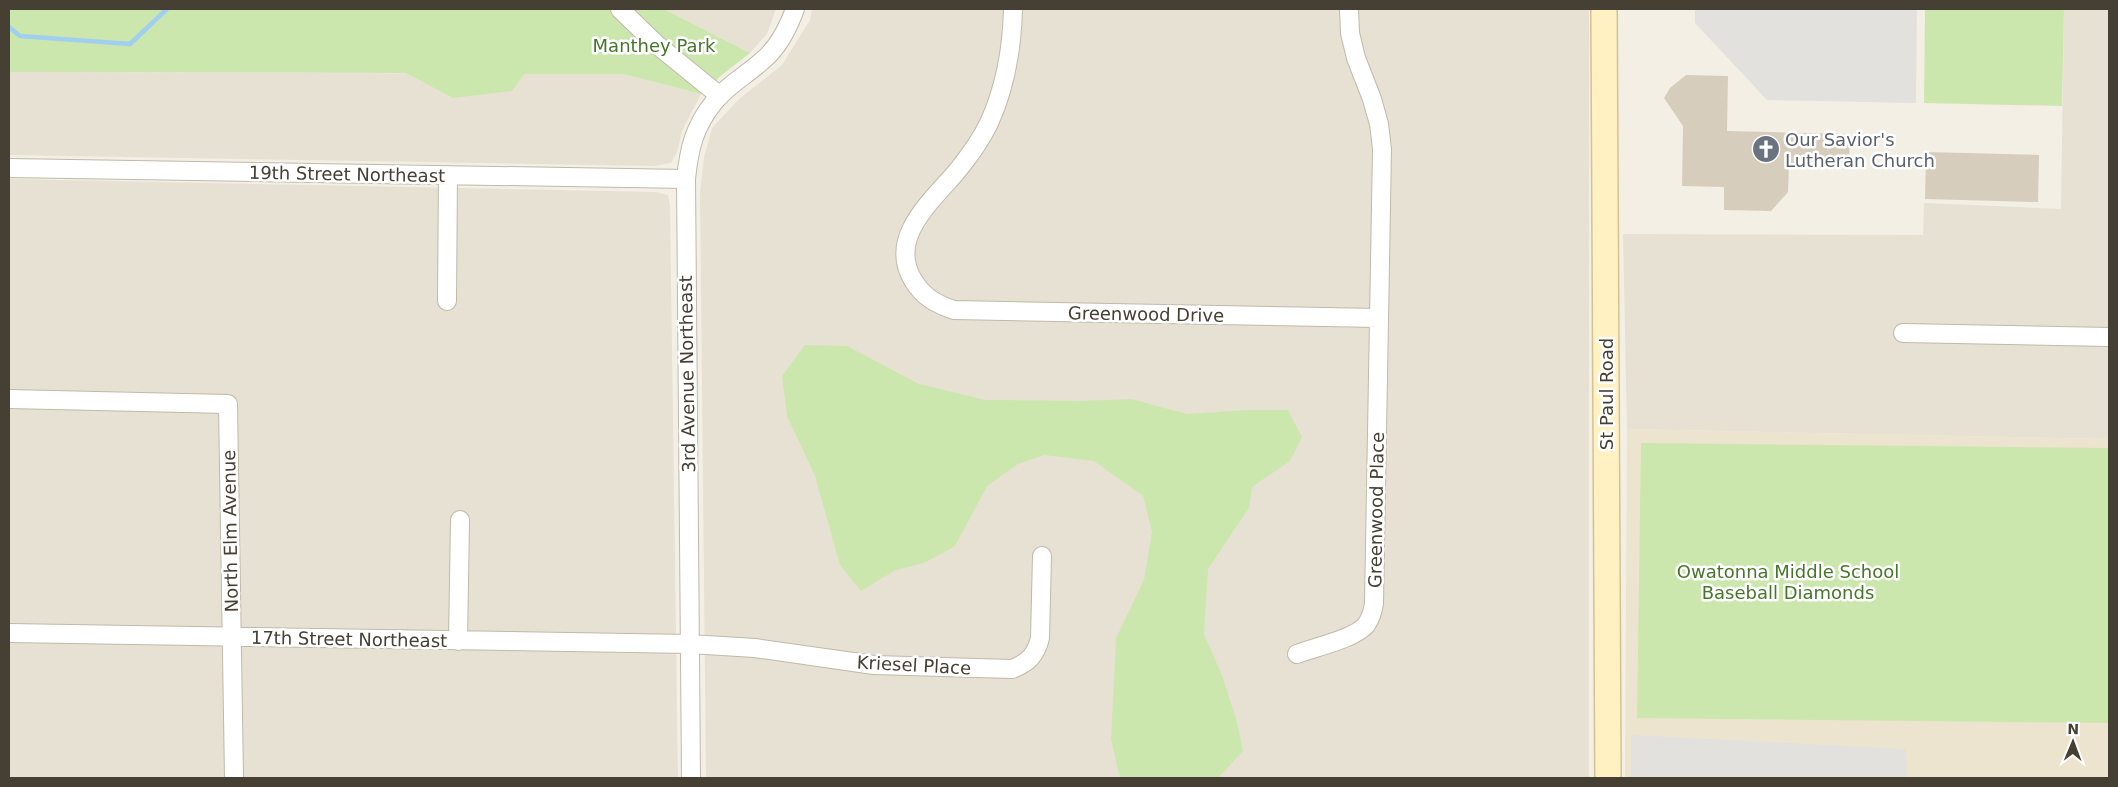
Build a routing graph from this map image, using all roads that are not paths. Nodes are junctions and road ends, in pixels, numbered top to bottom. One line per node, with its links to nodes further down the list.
1 (620, 9): 6 (street)
2 (795, 9): 6 (street, 3rd Avenue Northeast)
3 (1013, 9): 11 (street, Greenwood Drive)
4 (1349, 9): 11 (street)
5 (1604, 9): 24 (street, St Paul Road)
6 (720, 96): 9 (street, 3rd Avenue Northeast)
7 (9, 168): 8 (street, 19th Street Northeast)
8 (448, 175): 9 (street, 19th Street Northeast); 10 (street)
9 (686, 180): 20 (street, 3rd Avenue Northeast)
10 (447, 301)
11 (1380, 318): 21 (street, Greenwood Place)
12 (1903, 333): 13 (street)
13 (2109, 337)
14 (9, 399): 18 (street, North Elm Avenue)
15 (460, 520): 19 (street)
16 (1042, 556): 20 (street, Kriesel Place)
17 (9, 633): 18 (street, 17th Street Northeast)
18 (232, 637): 19 (street, 17th Street Northeast); 22 (street, North Elm Avenue)
19 (458, 641): 20 (street, 17th Street Northeast)
20 (690, 644): 23 (street, 3rd Avenue Northeast)
21 (1297, 654)
22 (234, 778)
23 (691, 778)
24 (1608, 778)

